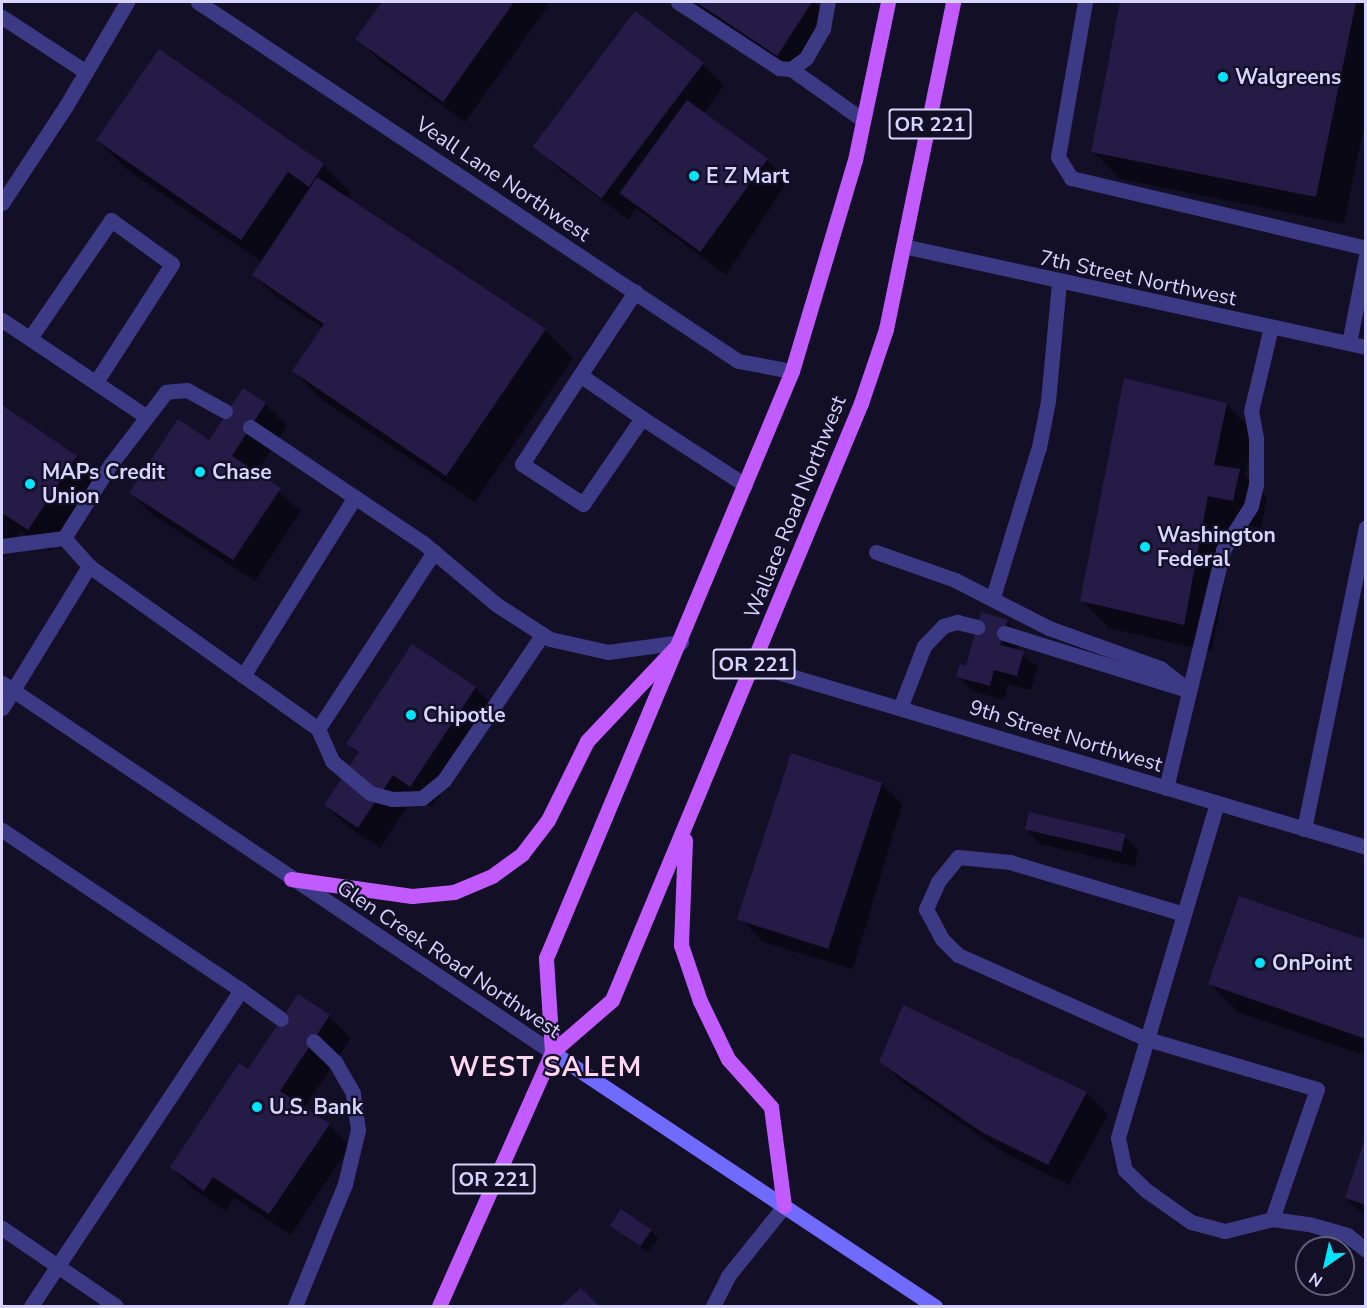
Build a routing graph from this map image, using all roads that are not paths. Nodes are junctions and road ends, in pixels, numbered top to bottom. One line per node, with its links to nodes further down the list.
1 (127, 2): 10 (street)
2 (198, 2): 17 (street, Veall Lane Northwest)
3 (678, 2): 9 (street)
4 (828, 2): 9 (street)
5 (888, 2): 11 (main road, Wallace Road Northwest / OR 221)
6 (953, 2): 13 (main road, Wallace Road Northwest / OR 221)
7 (1085, 2): 14 (street)
8 (2, 17): 10 (street)
9 (791, 69): 11 (street)
10 (86, 72): 12 (street)
11 (863, 120): 23 (main road, Wallace Road Northwest / OR 221)
12 (2, 203)
13 (903, 246): 16 (street, 7th Street Northwest); 43 (main road, Wallace Road Northwest / OR 221)
14 (1365, 248)
15 (1365, 256): 21 (street)
16 (1059, 282): 19 (street, 7th Street Northwest); 38 (street)
17 (635, 292): 23 (street, Veall Lane Northwest); 24 (street)
18 (2, 320): 20 (street)
19 (1271, 327): 21 (street, 7th Street Northwest); 46 (street)
20 (30, 338): 25 (street); 25 (street)
21 (1349, 344): 22 (street, 7th Street Northwest)
22 (1365, 347)
23 (792, 371): 30 (main road, Wallace Road Northwest / OR 221)
24 (580, 375): 28 (street); 28 (street)
25 (96, 382): 27 (street)
26 (225, 411): 27 (street)
27 (147, 417): 33 (street)
28 (642, 418): 30 (street)
29 (250, 427): 31 (street)
30 (745, 485): 42 (main road, Wallace Road Northwest / OR 221)
31 (355, 497): 35 (street); 44 (street)
32 (1365, 526): 53 (street)
33 (64, 538): 34 (street); 37 (street)
34 (2, 546)
35 (434, 552): 41 (street); 49 (street)
36 (876, 552): 38 (street)
37 (88, 566): 44 (street); 45 (street)
38 (993, 597): 46 (street)
39 (977, 627): 48 (street)
40 (1004, 633): 46 (street)
41 (543, 634): 42 (street); 49 (street)
42 (681, 642): 56 (main road); 62 (main road, Wallace Road Northwest / OR 221)
43 (754, 664): 48 (street, 9th Street Northwest); 52 (main road, Wallace Road Northwest / OR 221)
44 (243, 676): 49 (street)
45 (8, 687): 47 (street); 56 (street, Glen Creek Road Northwest)
46 (1187, 689): 50 (street)
47 (2, 708)
48 (900, 708): 50 (street, 9th Street Northwest)
49 (318, 729)
50 (1166, 788): 51 (street, 9th Street Northwest)
51 (1217, 803): 53 (street, 9th Street Northwest); 57 (street)
52 (686, 827): 62 (main road, Wallace Road Northwest / OR 221); 63 (main road)
53 (1304, 829): 55 (street, 9th Street Northwest)
54 (2, 830): 58 (street)
55 (1365, 848)
56 (291, 879): 62 (street, Glen Creek Road Northwest)
57 (1184, 914): 60 (street); 60 (street)
58 (241, 990): 59 (street); 67 (street)
59 (281, 1019)
60 (1147, 1039): 64 (street); 64 (street)
61 (313, 1041): 70 (street)
62 (552, 1052): 63 (main road, Glen Creek Road Northwest); 71 (main road, Wallace Road Northwest / OR 221)
63 (784, 1206): 72 (street); 73 (main road, Glen Creek Road Northwest)
64 (1272, 1219): 66 (street)
65 (2, 1228): 67 (street)
66 (1365, 1250)
67 (58, 1267): 68 (street); 69 (street)
68 (31, 1306)
69 (116, 1306)
70 (295, 1306)
71 (439, 1306)
72 (713, 1306)
73 (935, 1306)

